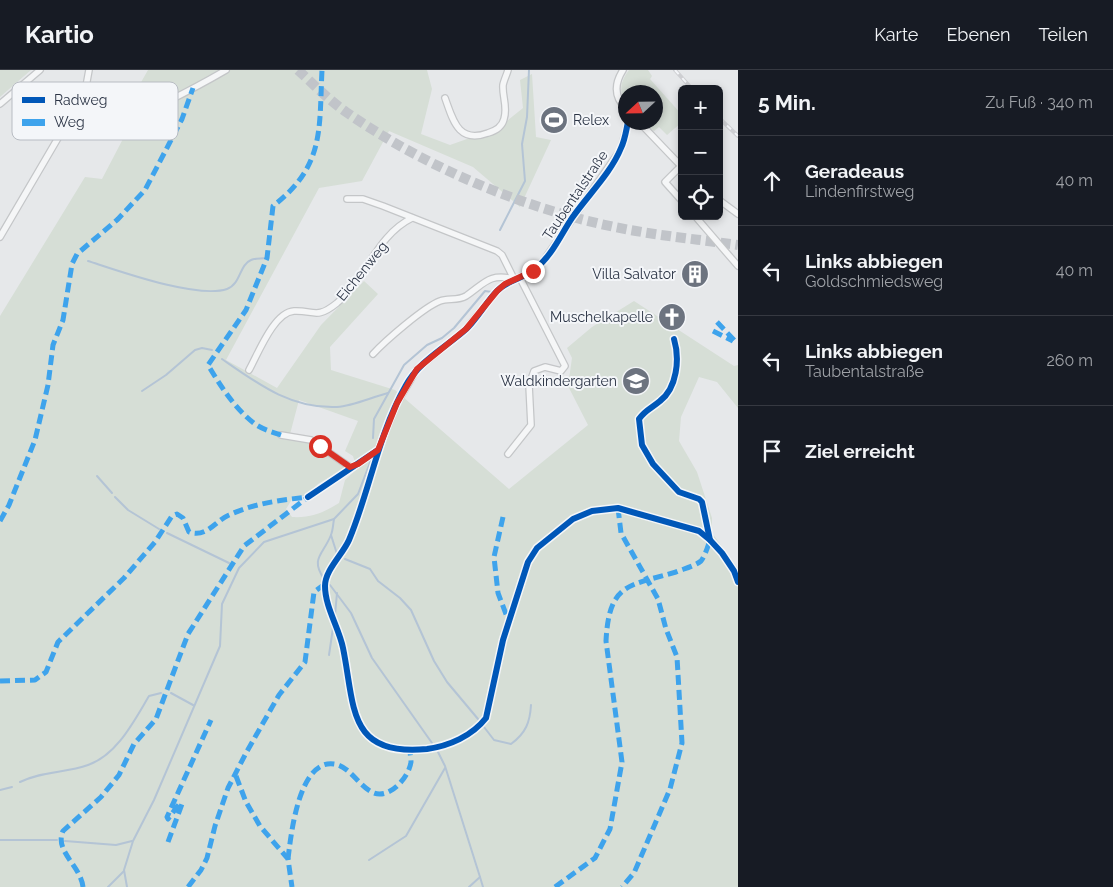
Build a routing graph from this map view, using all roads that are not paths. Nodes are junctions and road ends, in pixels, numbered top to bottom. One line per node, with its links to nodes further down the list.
1 (40, 70): 5 (street)
2 (226, 70): 7 (street)
3 (508, 70): 9 (street)
4 (620, 71): 8 (street)
5 (26, 82)
6 (12, 94): 10 (street)
7 (178, 95)
8 (618, 97)
9 (445, 98)
10 (0, 104)
11 (626, 130): 24 (street, Taubentalstraße)
12 (646, 130): 14 (street)
13 (57, 140): 22 (street)
14 (678, 163)
15 (678, 169): 16 (street)
16 (678, 197)
17 (347, 199): 20 (street)
18 (723, 203): 19 (street)
19 (738, 214)
20 (412, 218): 24 (street); 26 (street, Eichenweg)
21 (698, 220): 23 (street)
22 (0, 237)
23 (738, 266)
24 (517, 278): 25 (street); 28 (street); 29 (street, Taubentalstraße)
25 (373, 354)
26 (249, 370)
27 (280, 435): 29 (street)
28 (508, 454)
29 (350, 467): 30 (street)
30 (308, 497)

